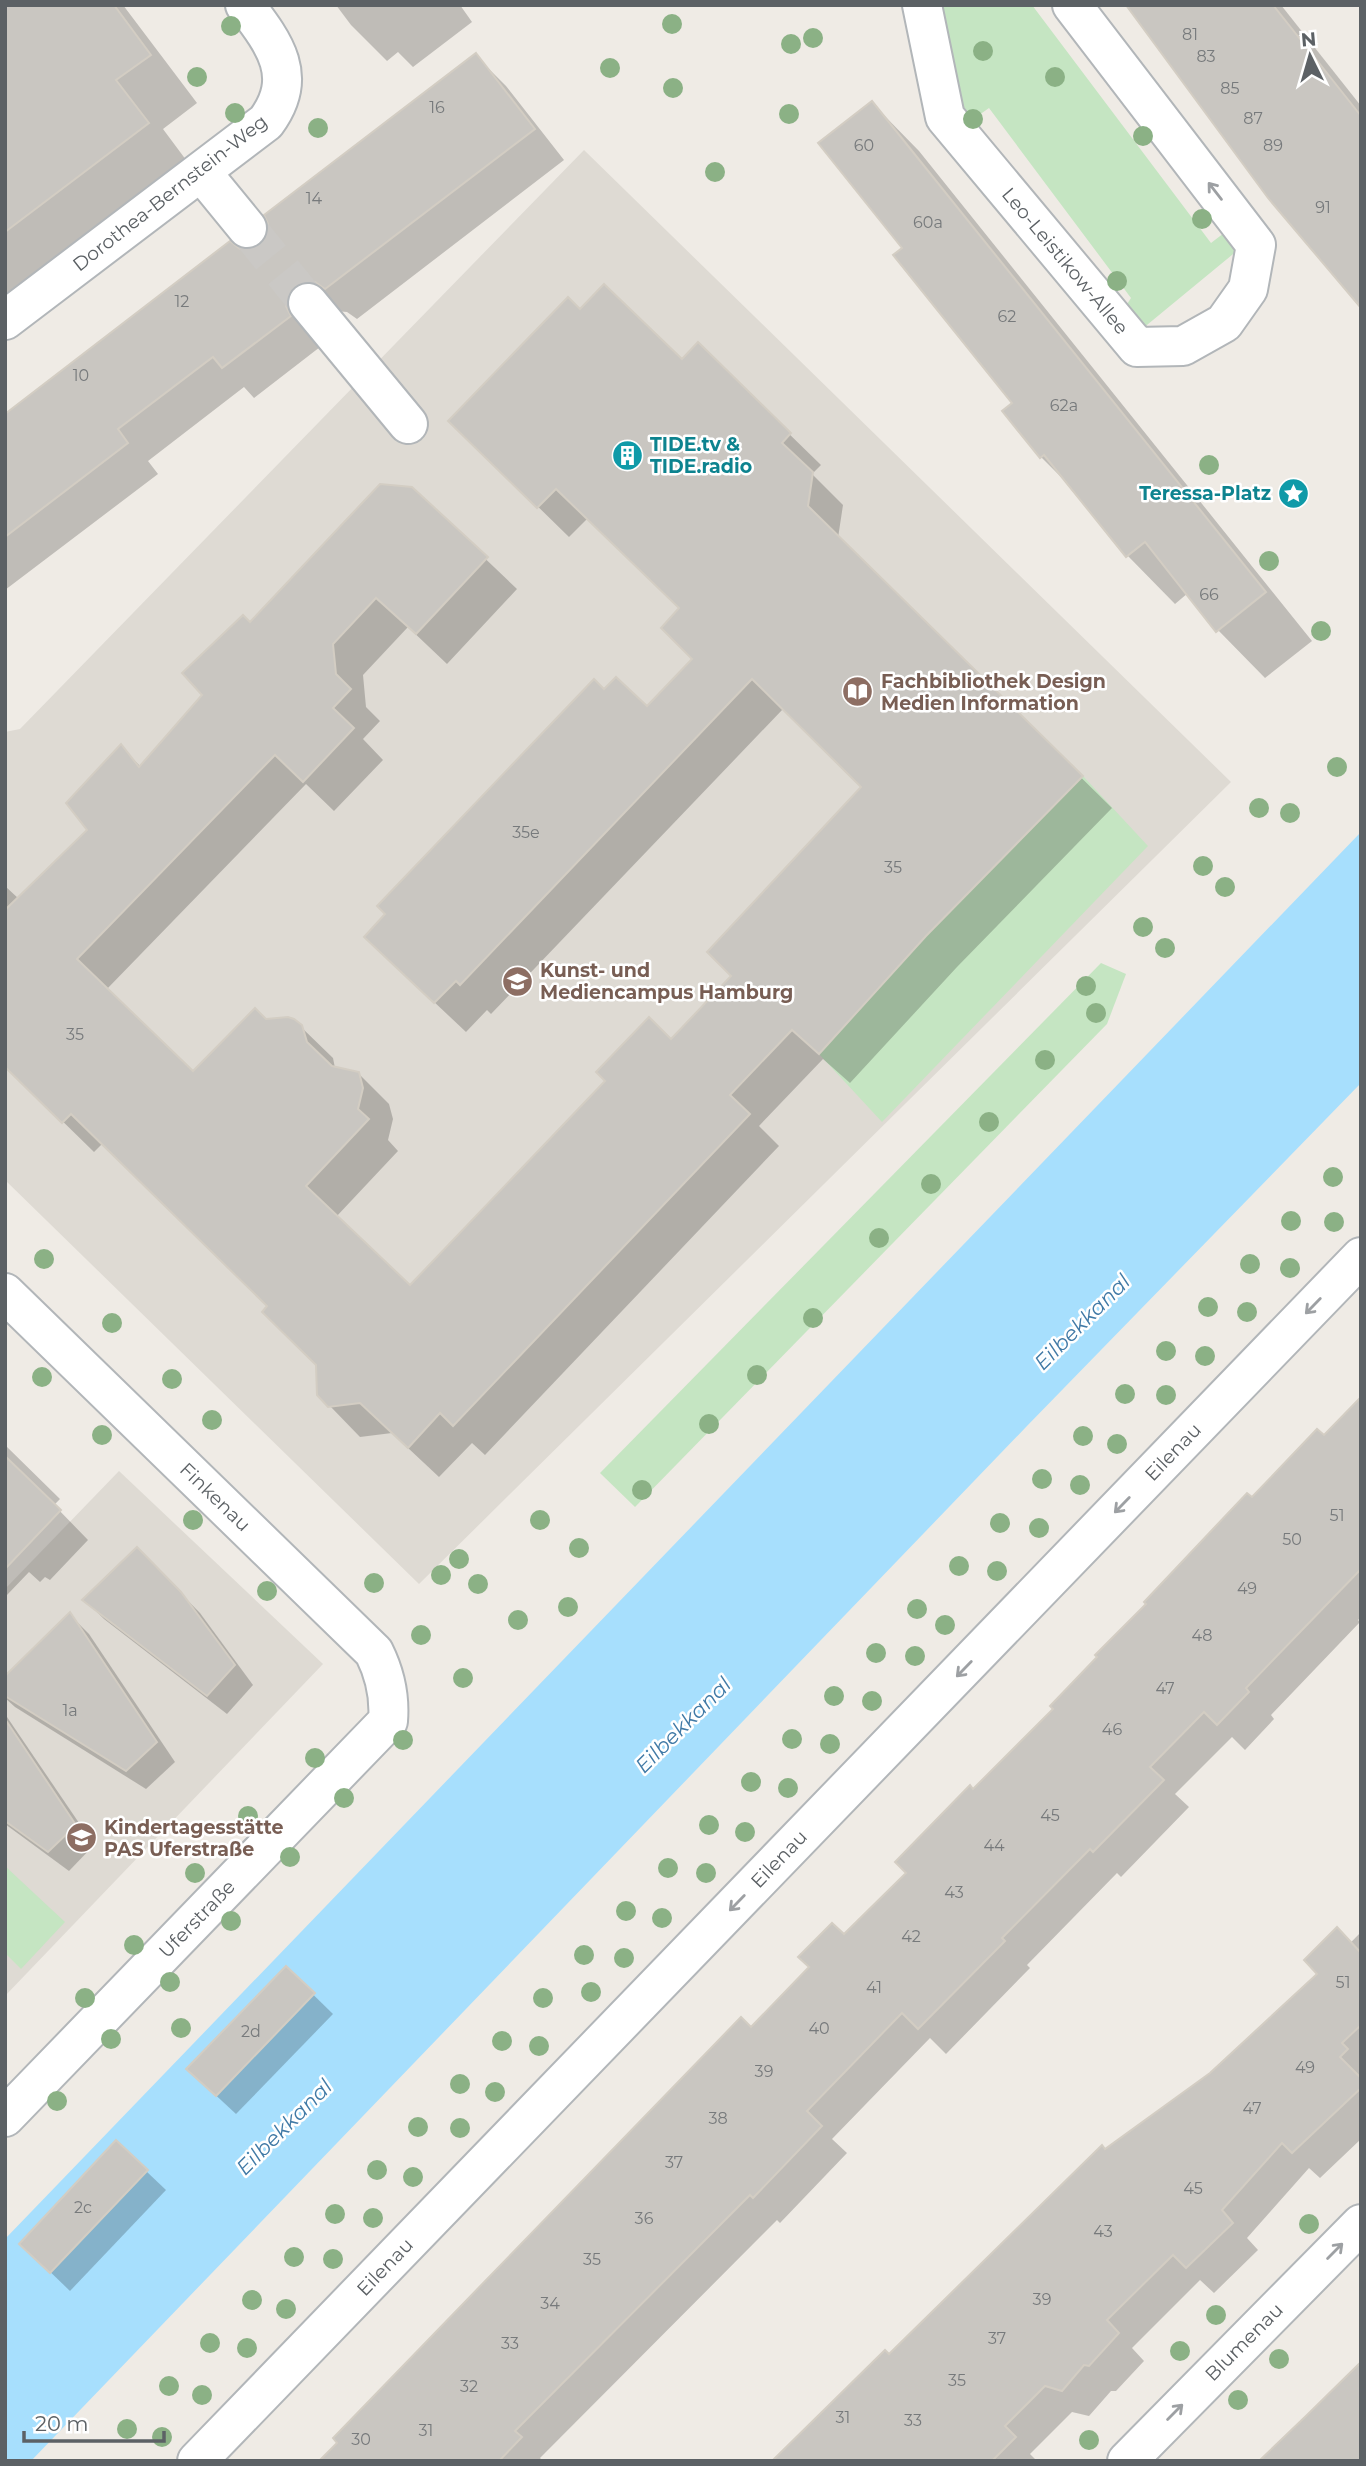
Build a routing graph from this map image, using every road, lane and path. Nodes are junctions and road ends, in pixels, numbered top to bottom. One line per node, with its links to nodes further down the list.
1 (245, 5): 4 (street, Dorothea-Bernstein-Weg)
2 (922, 5): 3 (street, Leo-Leistikow-Allee, one-way to 3)
3 (1072, 5)
4 (202, 173): 5 (street); 7 (street, Dorothea-Bernstein-Weg)
5 (247, 228)
6 (308, 303): 8 (street)
7 (5, 320)
8 (408, 424)
9 (1361, 1257): 14 (street, Eilenau, one-way to 14)
10 (5, 1293): 11 (street, Finkenau)
11 (388, 1721): 12 (street, Uferstraße)
12 (5, 2117)
13 (1361, 2224): 15 (street, Blumenau, one-way to 13)
14 (197, 2461)
15 (1126, 2461)

